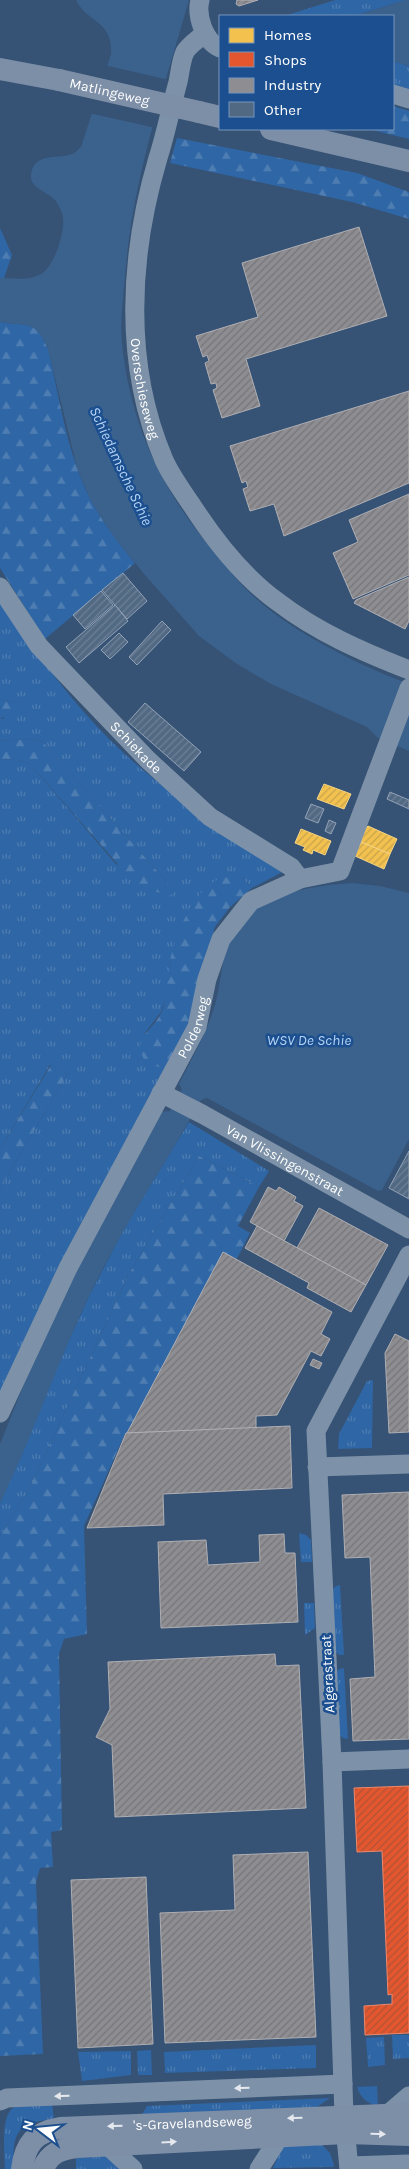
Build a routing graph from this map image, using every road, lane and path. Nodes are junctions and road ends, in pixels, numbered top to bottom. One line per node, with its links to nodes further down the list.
1 (200, 0): 2 (street)
2 (205, 33): 3 (street); 11 (street, Overschieseweg)
3 (219, 48)
4 (0, 69): 7 (main road, Matlingeweg, bridge)
5 (394, 94): 6 (street)
6 (409, 99)
7 (219, 117)
8 (275, 130): 9 (main road)
9 (409, 161)
10 (0, 587): 13 (street, Schiekade)
11 (409, 670)
12 (409, 688): 13 (street, Polderweg)
13 (300, 879): 14 (street, Polderweg)
14 (166, 1095): 15 (street, Van Vlissingenstraat); 17 (street, Polderweg)
15 (409, 1229)
16 (409, 1255): 19 (street, Algerastraat)
17 (0, 1413)
18 (409, 1464): 19 (street)
19 (318, 1467): 21 (street, Algerastraat)
20 (409, 1760): 21 (street)
21 (332, 1762): 22 (street, Algerastraat)
22 (343, 2084): 24 (street, one-way to 24); 26 (street, Algerastraat)
23 (409, 2096): 25 (street, 's-Gravelandseweg)
24 (0, 2100)
25 (398, 2114): 26 (main road, 's-Gravelandseweg)
26 (345, 2125): 27 (main road, 's-Gravelandseweg, one-way to 27); 28 (main road, 's-Gravelandseweg); 31 (street, Algerastraat); 32 (main road, 's-Gravelandseweg, one-way to 32)
27 (409, 2135)
28 (280, 2136): 29 (main road, 's-Gravelandseweg, one-way to 28); 35 (street)
29 (108, 2146): 33 (main road, 's-Gravelandseweg); 34 (street)
30 (409, 2164): 31 (street)
31 (349, 2168)
32 (22, 2169)
33 (43, 2169)
34 (132, 2169)
35 (259, 2169)

